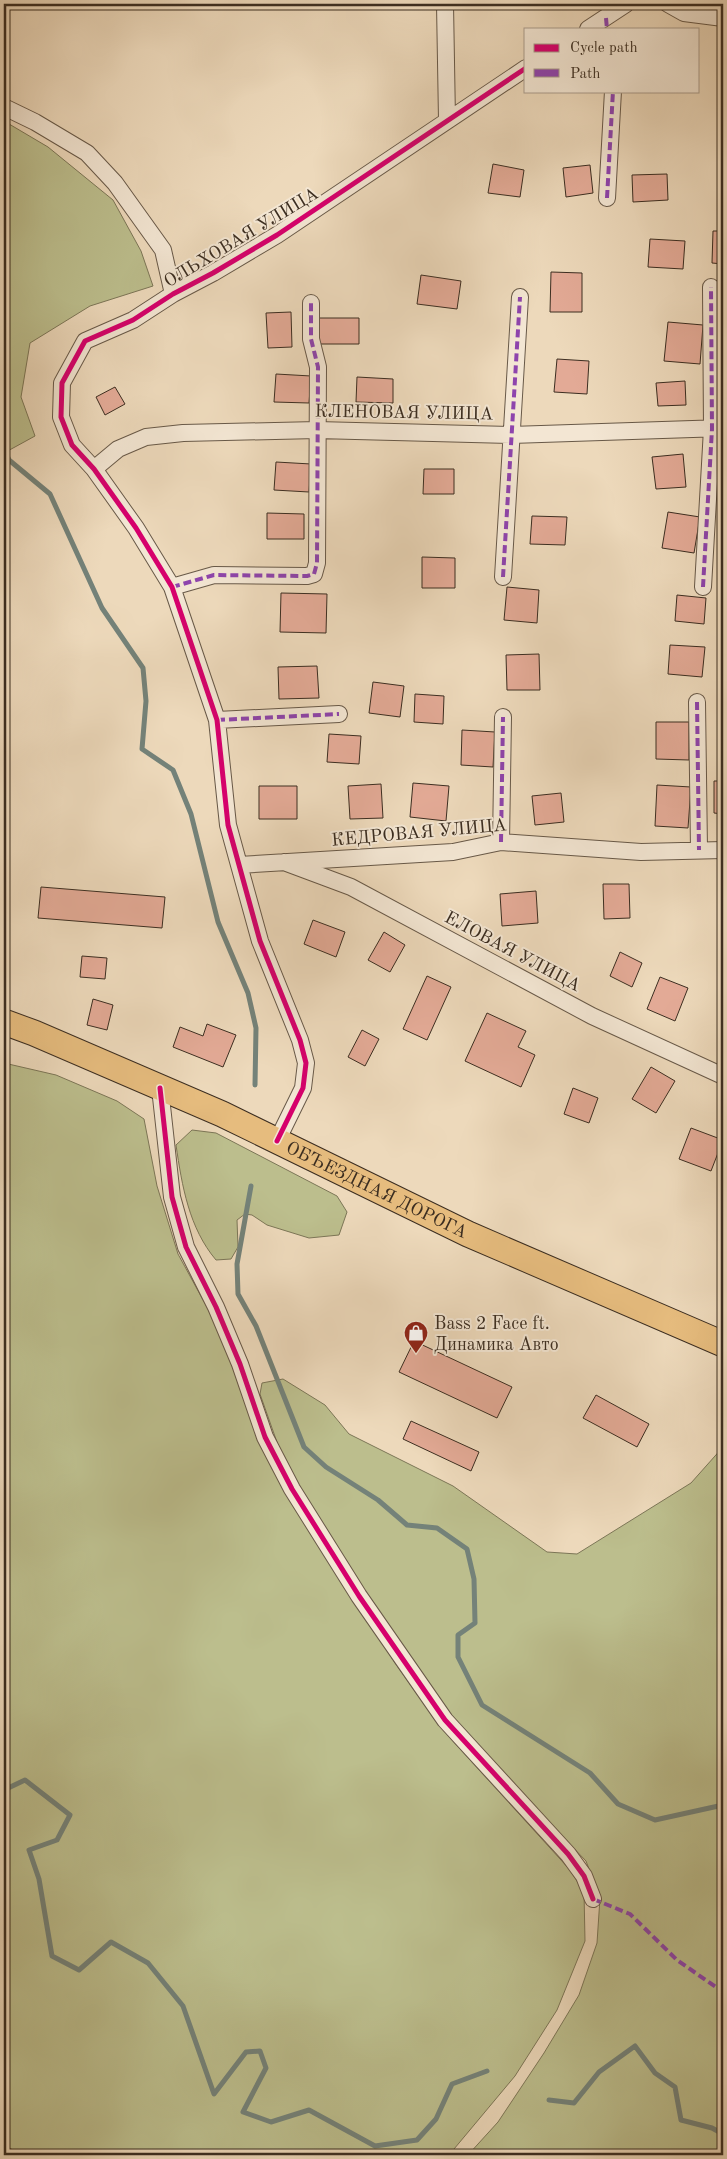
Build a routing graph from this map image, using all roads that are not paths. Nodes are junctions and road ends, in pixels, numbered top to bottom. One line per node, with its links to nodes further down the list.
1 (444, 4): 10 (street)
2 (626, 4): 5 (street)
3 (668, 4): 4 (street)
4 (723, 18)
5 (607, 24): 6 (street)
6 (592, 28)
7 (524, 69): 10 (street, ОЛЬХОВАЯ УЛИЦА)
8 (613, 92): 11 (street)
9 (4, 108): 13 (street)
10 (447, 120): 13 (street, ОЛЬХОВАЯ УЛИЦА)
11 (607, 198)
12 (711, 287): 16 (street)
13 (173, 294): 19 (street, ОЛЬХОВАЯ УЛИЦА)
14 (520, 297): 18 (street)
15 (311, 303): 17 (street)
16 (718, 429): 18 (street, КЛЕНОВАЯ УЛИЦА); 22 (street)
17 (317, 430): 18 (street, КЛЕНОВАЯ УЛИЦА); 19 (street, КЛЕНОВАЯ УЛИЦА); 21 (street)
18 (511, 435): 20 (street)
19 (94, 469): 21 (street, ОЛЬХОВАЯ УЛИЦА)
20 (503, 577)
21 (172, 587): 26 (street, ОЛЬХОВАЯ УЛИЦА)
22 (703, 587)
23 (697, 702): 28 (street)
24 (339, 714): 26 (street)
25 (503, 717): 27 (street)
26 (217, 720): 31 (street, ОЛЬХОВАЯ УЛИЦА)
27 (501, 842): 28 (street, КЕДРОВАЯ УЛИЦА); 30 (street, КЕДРОВАЯ УЛИЦА)
28 (699, 850): 29 (street, КЕДРОВАЯ УЛИЦА)
29 (723, 850)
30 (284, 862): 31 (street, КЕДРОВАЯ УЛИЦА); 33 (street, ЕЛОВАЯ УЛИЦА)
31 (239, 865): 35 (street, ОЛЬХОВАЯ УЛИЦА)
32 (4, 1022): 34 (main road, ОБЪЕЗДНАЯ ДОРОГА)
33 (723, 1076)
34 (160, 1088): 35 (main road, ОБЪЕЗДНАЯ ДОРОГА); 37 (street)
35 (277, 1141): 36 (main road, ОБЪЕЗДНАЯ ДОРОГА)
36 (723, 1344)
37 (593, 1900)

